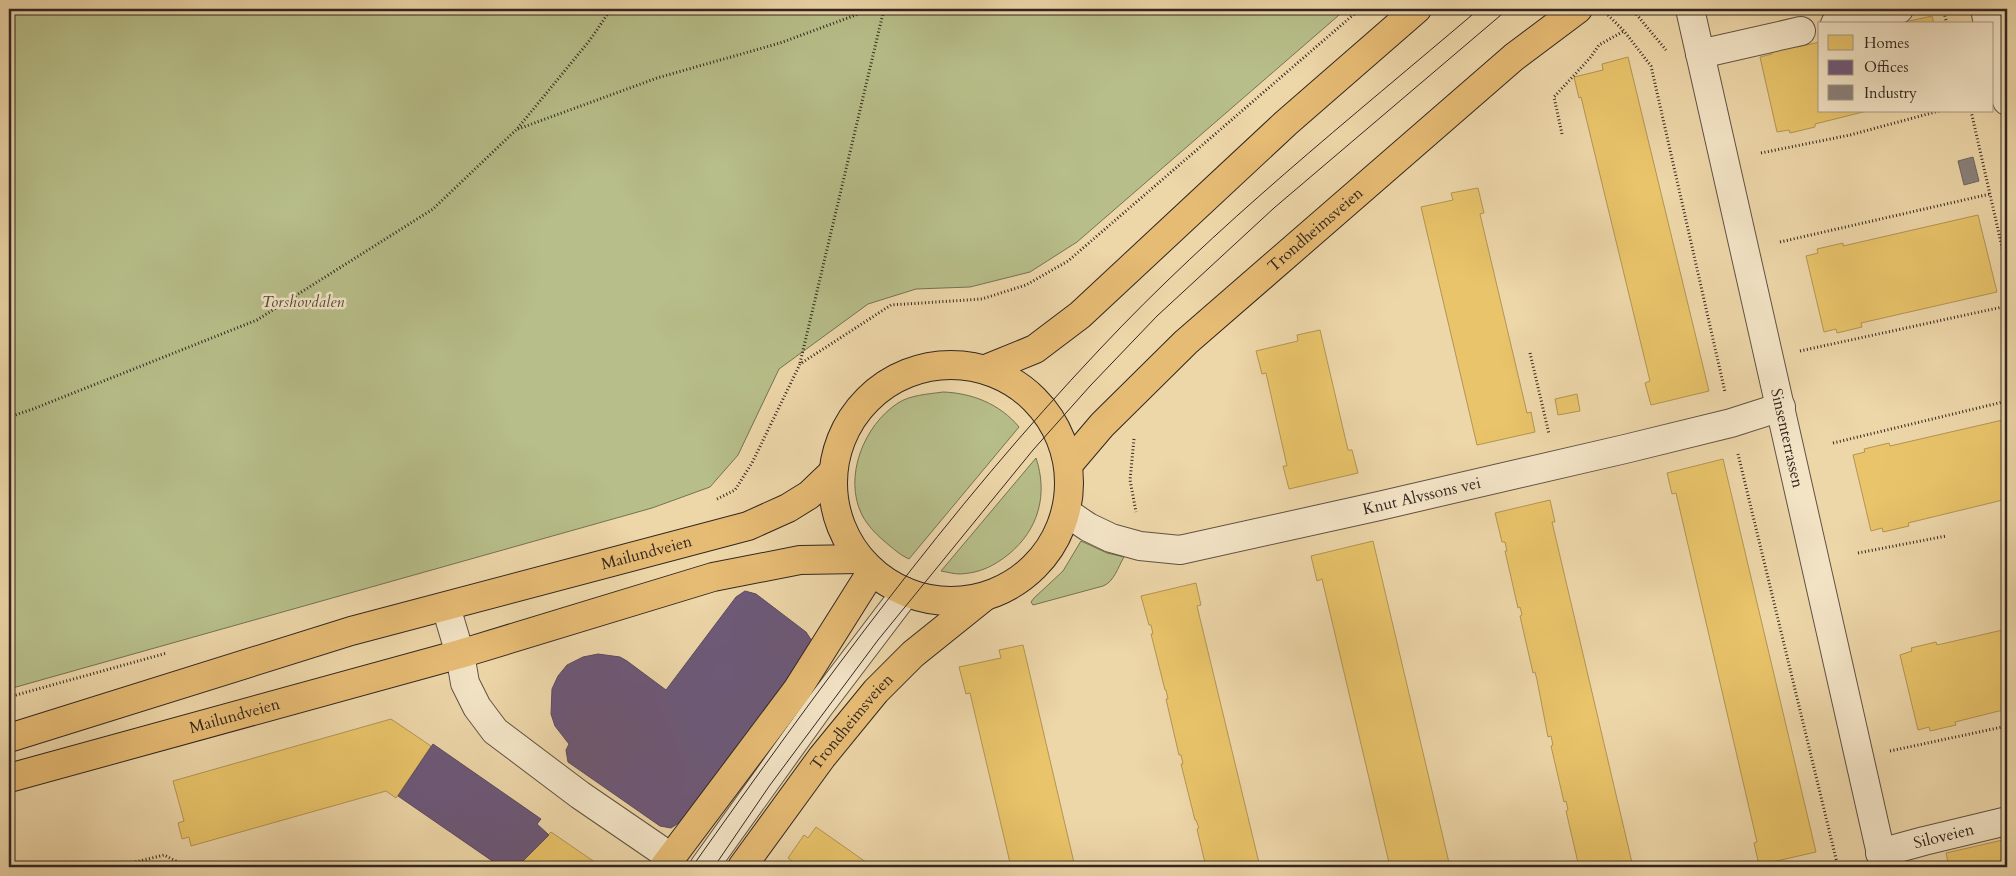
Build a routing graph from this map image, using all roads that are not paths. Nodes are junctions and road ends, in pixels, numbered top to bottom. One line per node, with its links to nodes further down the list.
1 (1417, 9): 12 (main road)
2 (1578, 9): 14 (main road, Trondheimsveien)
3 (1690, 9): 10 (street, Sinsenterrassen)
4 (1899, 9): 6 (street)
5 (1985, 9): 7 (street)
6 (1843, 22)
7 (1988, 22)
8 (1800, 31): 10 (street)
9 (1994, 48): 11 (street)
10 (1700, 54): 13 (street, Sinsenterrassen)
11 (2007, 101)
12 (986, 369): 14 (main road); 15 (main road)
13 (1781, 407): 16 (street, Knut Alvssons vei); 27 (street, Sinsenterrassen)
14 (1068, 465): 16 (main road)
15 (833, 472): 17 (main road); 20 (main road, Mailundveien)
16 (1066, 512): 19 (main road)
17 (866, 565): 18 (main road); 21 (main road, Mailundveien); 22 (main road)
18 (906, 592): 19 (main road); 24 (street)
19 (984, 597): 30 (main road, Trondheimsveien)
20 (446, 607): 21 (street); 23 (main road, Mailundveien)
21 (460, 654): 25 (main road, Mailundveien); 28 (street)
22 (796, 690): 24 (street); 28 (main road)
23 (9, 738)
24 (782, 757): 29 (street)
25 (9, 778)
26 (2007, 821): 27 (street, Siloveien)
27 (1882, 860)
28 (668, 863)
29 (704, 867)
30 (742, 867)

